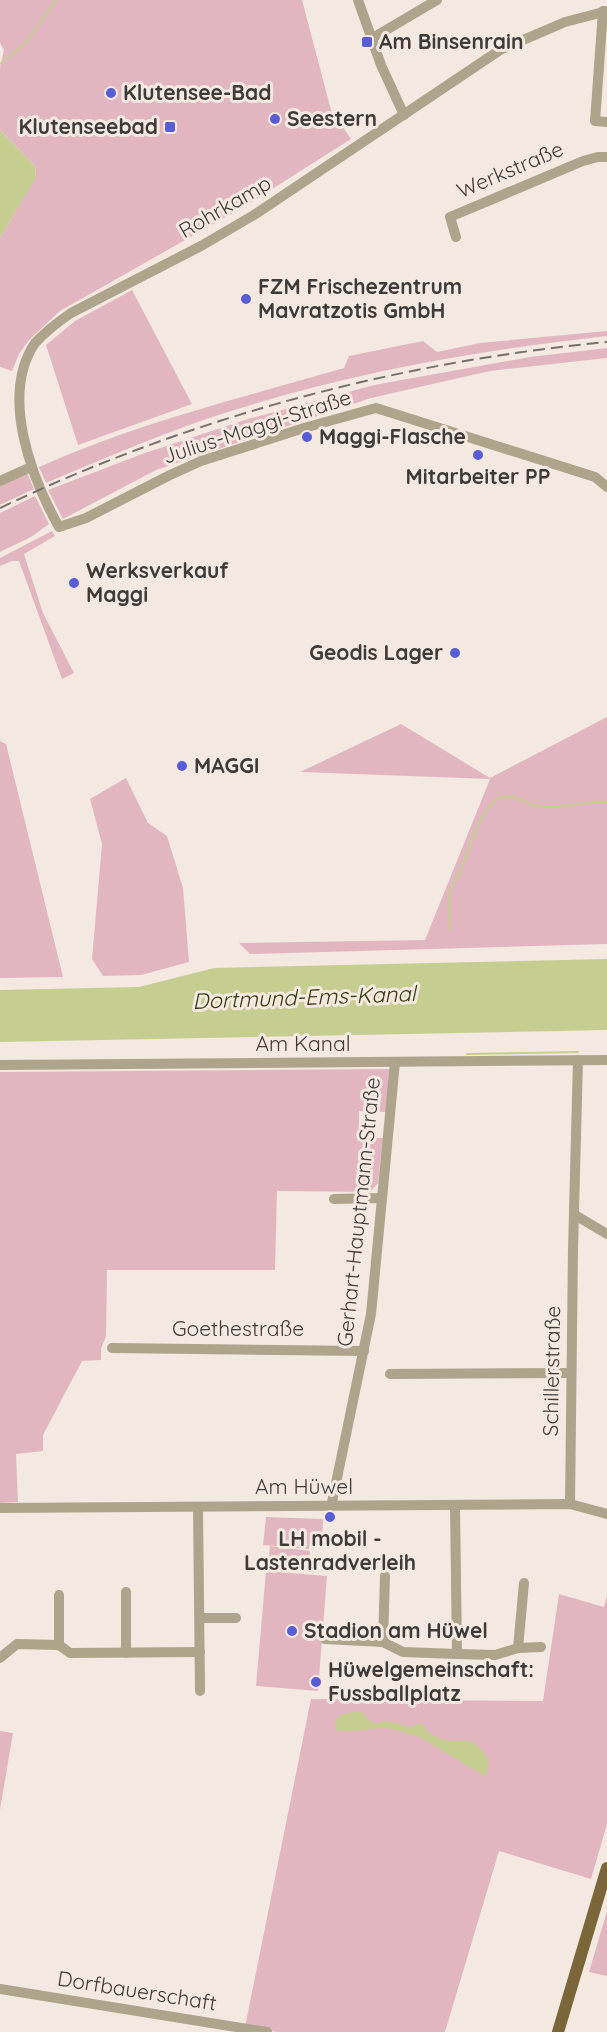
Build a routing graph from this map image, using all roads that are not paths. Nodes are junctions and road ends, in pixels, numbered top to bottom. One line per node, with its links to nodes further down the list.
1 (358, 0): 4 (street)
2 (437, 0): 4 (street)
3 (605, 11): 5 (street, Rohrkamp); 6 (street)
4 (371, 39): 5 (street)
5 (404, 115): 9 (street, Rohrkamp)
6 (607, 122)
7 (607, 157): 8 (street, Werkstraße)
8 (456, 237)
9 (31, 467): 10 (street); 12 (street, Rohrkamp)
10 (0, 482)
11 (607, 487): 12 (street, Julius-Maggi-Straße)
12 (59, 527)
13 (578, 1060): 14 (street, Am Kanal); 15 (street, Am Kanal); 19 (street)
14 (607, 1060)
15 (395, 1062): 16 (street, Am Kanal); 18 (street, Gerhart-Hauptmann-Straße)
16 (0, 1065)
17 (334, 1198): 18 (street)
18 (381, 1198): 22 (street, Gerhart-Hauptmann-Straße)
19 (575, 1215): 20 (street); 23 (street, Schillerstraße)
20 (607, 1234)
21 (112, 1348): 22 (street, Goethestraße)
22 (364, 1351): 28 (street, Gerhart-Hauptmann-Straße)
23 (571, 1373): 24 (street); 25 (street, Schillerstraße)
24 (390, 1374)
25 (570, 1504): 26 (street, Am Hüwel); 30 (street, Am Hüwel)
26 (455, 1505): 28 (street, Am Hüwel); 44 (street)
27 (198, 1507): 28 (street, Am Hüwel); 29 (street, Am Hüwel); 35 (street)
28 (331, 1507)
29 (0, 1508)
30 (607, 1514)
31 (385, 1576): 38 (street)
32 (524, 1583): 41 (street)
33 (126, 1592): 43 (street)
34 (59, 1595): 39 (street)
35 (200, 1618): 36 (street); 42 (street)
36 (236, 1618)
37 (326, 1639): 38 (street)
38 (383, 1642): 44 (street)
39 (59, 1645): 43 (street); 45 (street)
40 (541, 1647): 41 (street)
41 (518, 1648): 44 (street)
42 (200, 1652): 43 (street); 46 (street)
43 (126, 1653)
44 (457, 1654)
45 (0, 1658)
46 (200, 1691)
47 (607, 1868): 50 (main road)
48 (0, 1989): 49 (street, Dorfbauerschaft)
49 (267, 2032)
50 (558, 2032)

